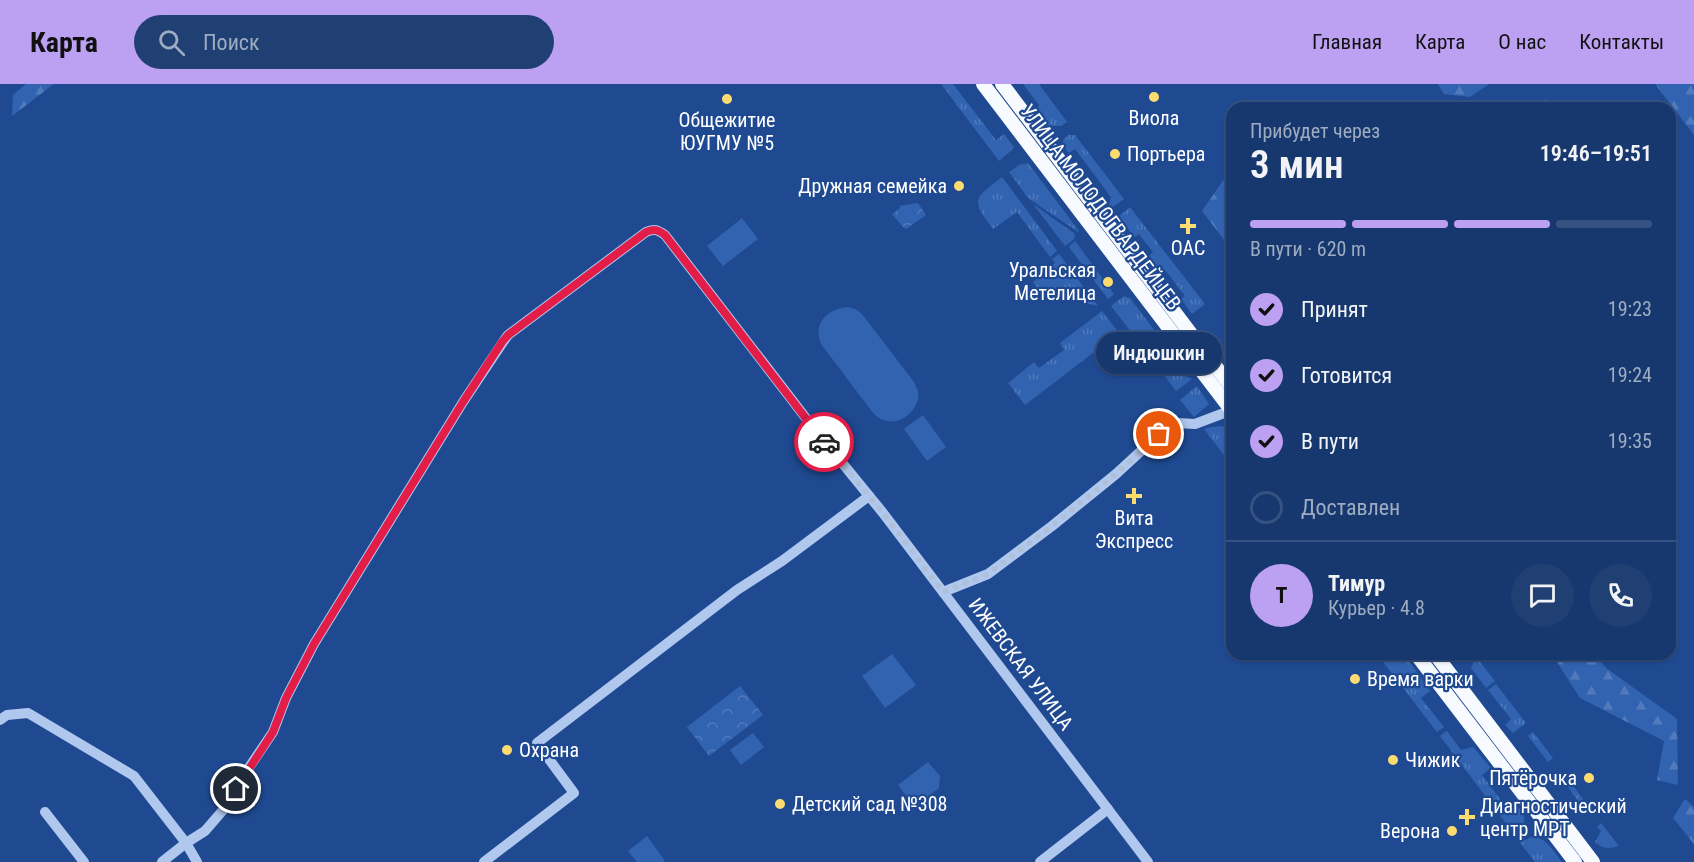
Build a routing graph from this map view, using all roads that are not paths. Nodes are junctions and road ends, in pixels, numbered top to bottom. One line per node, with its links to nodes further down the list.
1 (982, 84): 4 (main road, УЛИЦА МОЛОДОГВАРДЕЙЦЕВ)
2 (1002, 84): 3 (main road, УЛИЦА МОЛОДОГВАРДЕЙЦЕВ)
3 (1226, 380)
4 (1226, 403)
5 (1226, 412): 7 (street)
6 (869, 496): 7 (street, ИЖЕВСКАЯ УЛИЦА); 13 (street, ИЖЕВСКАЯ УЛИЦА); 17 (street)
7 (943, 592): 11 (street, ИЖЕВСКАЯ УЛИЦА)
8 (1421, 660): 20 (main road)
9 (1440, 660): 21 (main road)
10 (2, 715): 13 (street)
11 (1108, 809): 18 (street); 19 (street, ИЖЕВСКАЯ УЛИЦА)
12 (45, 812): 14 (street)
13 (186, 843): 15 (street, ИЖЕВСКАЯ УЛИЦА); 16 (street)
14 (84, 862)
15 (162, 862)
16 (197, 862)
17 (484, 862)
18 (1040, 862)
19 (1148, 862)
20 (1575, 862)
21 (1593, 862)

